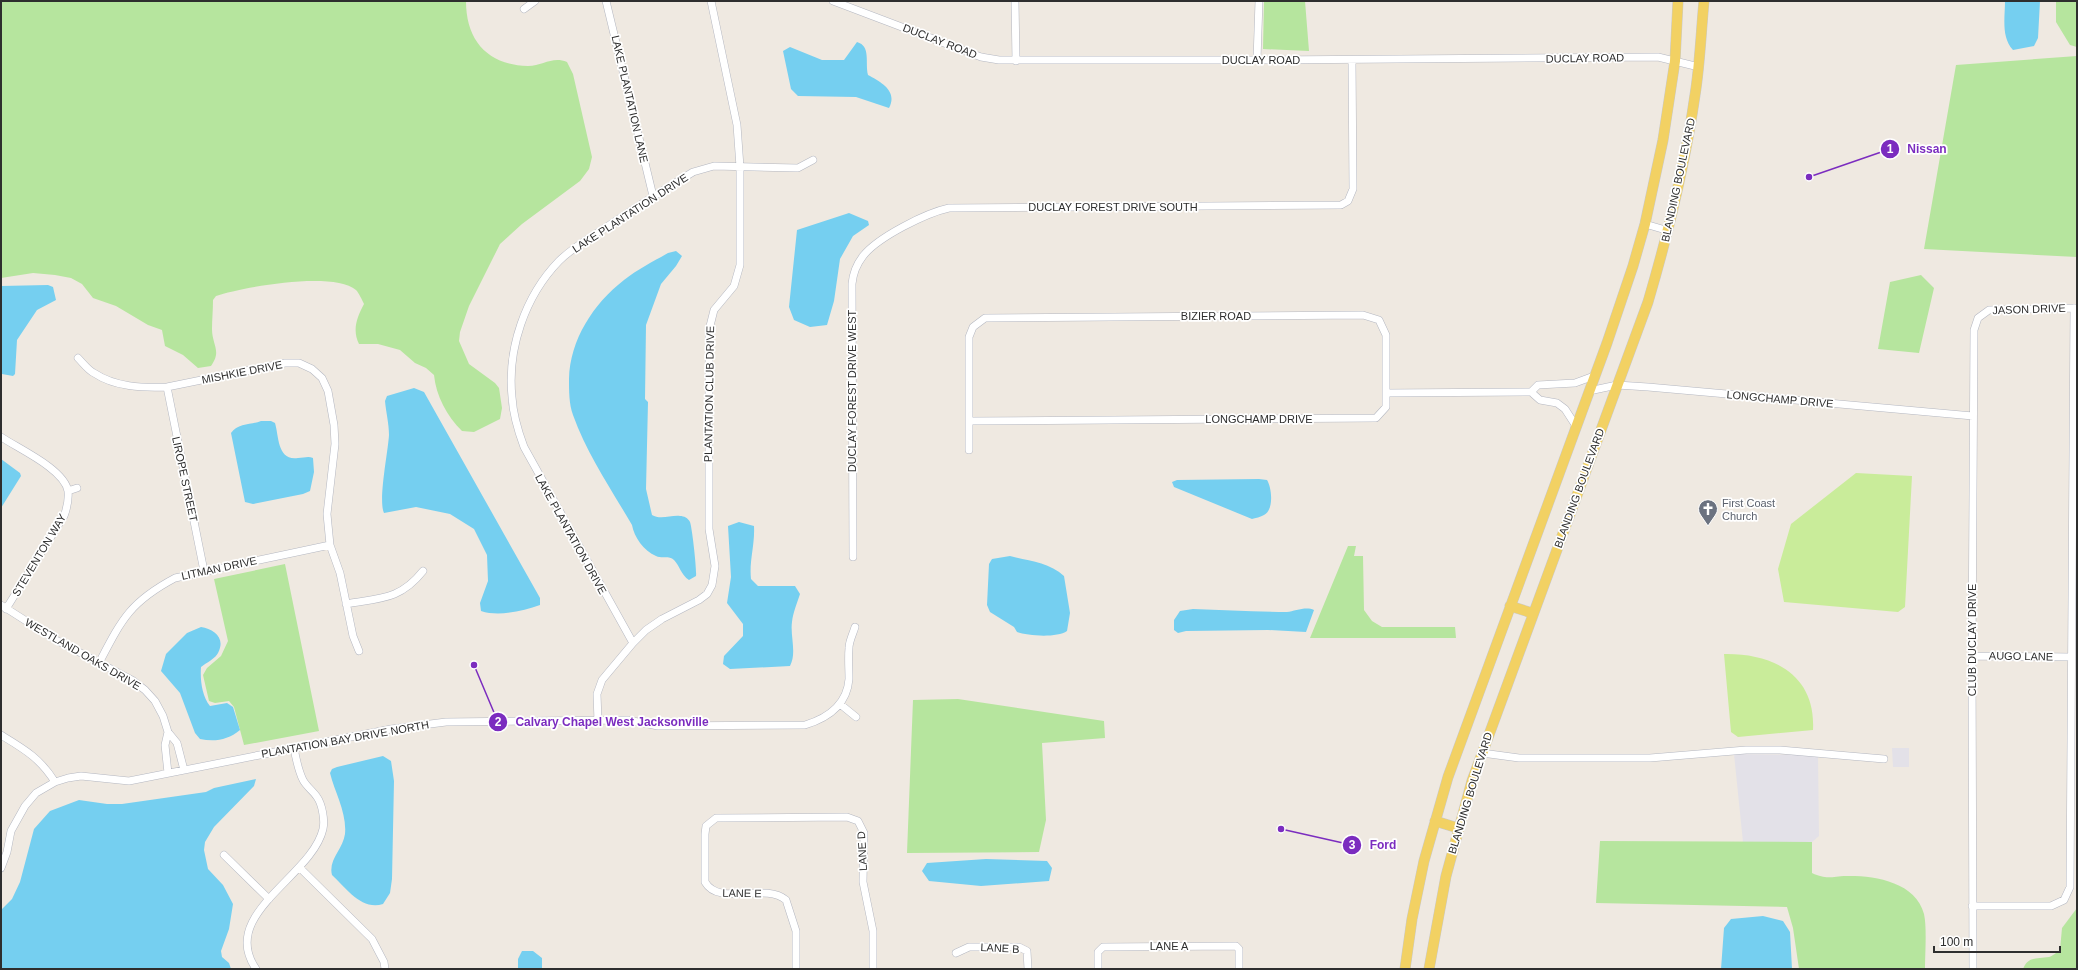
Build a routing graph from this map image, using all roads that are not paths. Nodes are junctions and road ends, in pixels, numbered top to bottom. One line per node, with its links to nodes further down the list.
1 (535, 1): 9 (street)
2 (606, 1): 17 (street, LAKE PLANTATION LANE)
3 (711, 1): 16 (street, PLANTATION CLUB DRIVE)
4 (833, 1): 12 (street, DUCLAY ROAD)
5 (1015, 1): 12 (street)
6 (1259, 1): 10 (street)
7 (1678, 1): 13 (main road)
8 (1704, 1): 14 (main road, BLANDING BOULEVARD)
9 (524, 9)
10 (1257, 60): 11 (street, DUCLAY ROAD); 12 (street, DUCLAY ROAD)
11 (1352, 60): 13 (street, DUCLAY ROAD); 20 (street, DUCLAY FOREST DRIVE SOUTH)
12 (1016, 61)
13 (1675, 61): 14 (street, DUCLAY ROAD); 18 (main road)
14 (1699, 67): 19 (main road, BLANDING BOULEVARD)
15 (813, 160): 16 (street, LAKE PLANTATION DRIVE)
16 (740, 167): 17 (street, LAKE PLANTATION DRIVE); 46 (street, PLANTATION CLUB DRIVE)
17 (653, 196): 46 (street, LAKE PLANTATION DRIVE)
18 (1645, 224): 19 (street); 24 (main road)
19 (1669, 231): 25 (main road, BLANDING BOULEVARD)
20 (885, 239): 38 (street, DUCLAY FOREST DRIVE WEST)
21 (2075, 308): 22 (street, JASON DRIVE); 49 (street)
22 (1983, 314): 30 (street, CLUB DUCLAY DRIVE)
23 (78, 358): 26 (street, MISHKIE DRIVE)
24 (1594, 376): 27 (main road); 28 (street)
25 (1617, 385): 27 (street, LONGCHAMP DRIVE); 30 (street, LONGCHAMP DRIVE); 44 (main road, BLANDING BOULEVARD)
26 (166, 387): 37 (street, MISHKIE DRIVE); 39 (street, LIROPE STREET)
27 (1589, 391): 32 (main road)
28 (1531, 392): 29 (street); 32 (street)
29 (1386, 393): 31 (street, LONGCHAMP DRIVE); 31 (street, BIZIER ROAD)
30 (1973, 416): 48 (street, CLUB DUCLAY DRIVE)
31 (970, 421): 34 (street)
32 (1576, 426): 42 (main road)
33 (1, 437): 36 (street)
34 (969, 450)
35 (76, 488): 36 (street)
36 (68, 491): 43 (street, STEVENTON WAY)
37 (330, 545): 39 (street, LITMAN DRIVE); 41 (street, MISHKIE DRIVE)
38 (852, 557)
39 (204, 571): 50 (street, LITMAN DRIVE)
40 (423, 571): 41 (street)
41 (346, 604): 47 (street, MISHKIE DRIVE)
42 (1510, 606): 44 (main road); 63 (main road)
43 (4, 607): 50 (street, WESTLAND OAKS DRIVE)
44 (1532, 613): 57 (main road, BLANDING BOULEVARD)
45 (855, 627): 51 (street, PLANTATION BAY DRIVE NORTH)
46 (633, 643): 53 (street, PLANTATION CLUB DRIVE)
47 (359, 651)
48 (1972, 656): 49 (street, AUGO LANE); 69 (street, CLUB DUCLAY DRIVE)
49 (2071, 657): 69 (street)
50 (100, 663): 54 (street, WESTLAND OAKS DRIVE)
51 (840, 704): 52 (street); 53 (street, PLANTATION BAY DRIVE NORTH)
52 (856, 717)
53 (598, 721): 56 (street, PLANTATION BAY DRIVE NORTH)
54 (168, 732): 59 (street, WESTLAND OAKS DRIVE); 60 (street)
55 (1, 735): 61 (street)
56 (294, 748): 59 (street, PLANTATION BAY DRIVE NORTH); 67 (street)
57 (1482, 754): 58 (street); 64 (main road, BLANDING BOULEVARD)
58 (1884, 759)
59 (184, 770): 60 (street, PLANTATION BAY DRIVE NORTH)
60 (168, 773): 61 (street, PLANTATION BAY DRIVE NORTH)
61 (55, 782): 66 (street, PLANTATION BAY DRIVE NORTH)
62 (722, 817): 73 (street, LANE E); 74 (street, LANE D)
63 (1435, 822): 64 (main road); 78 (main road)
64 (1458, 828): 79 (main road, BLANDING BOULEVARD)
65 (224, 855): 68 (street)
66 (1, 868)
67 (300, 868): 68 (street); 72 (street)
68 (269, 899): 71 (street)
69 (1972, 906): 80 (street, CLUB DUCLAY DRIVE)
70 (956, 953): 75 (street, LANE B)
71 (256, 969)
72 (384, 969)
73 (796, 969)
74 (873, 969)
75 (1028, 969)
76 (1098, 969): 77 (street, LANE A)
77 (1239, 969)
78 (1405, 969)
79 (1429, 969)
80 (1973, 969)

